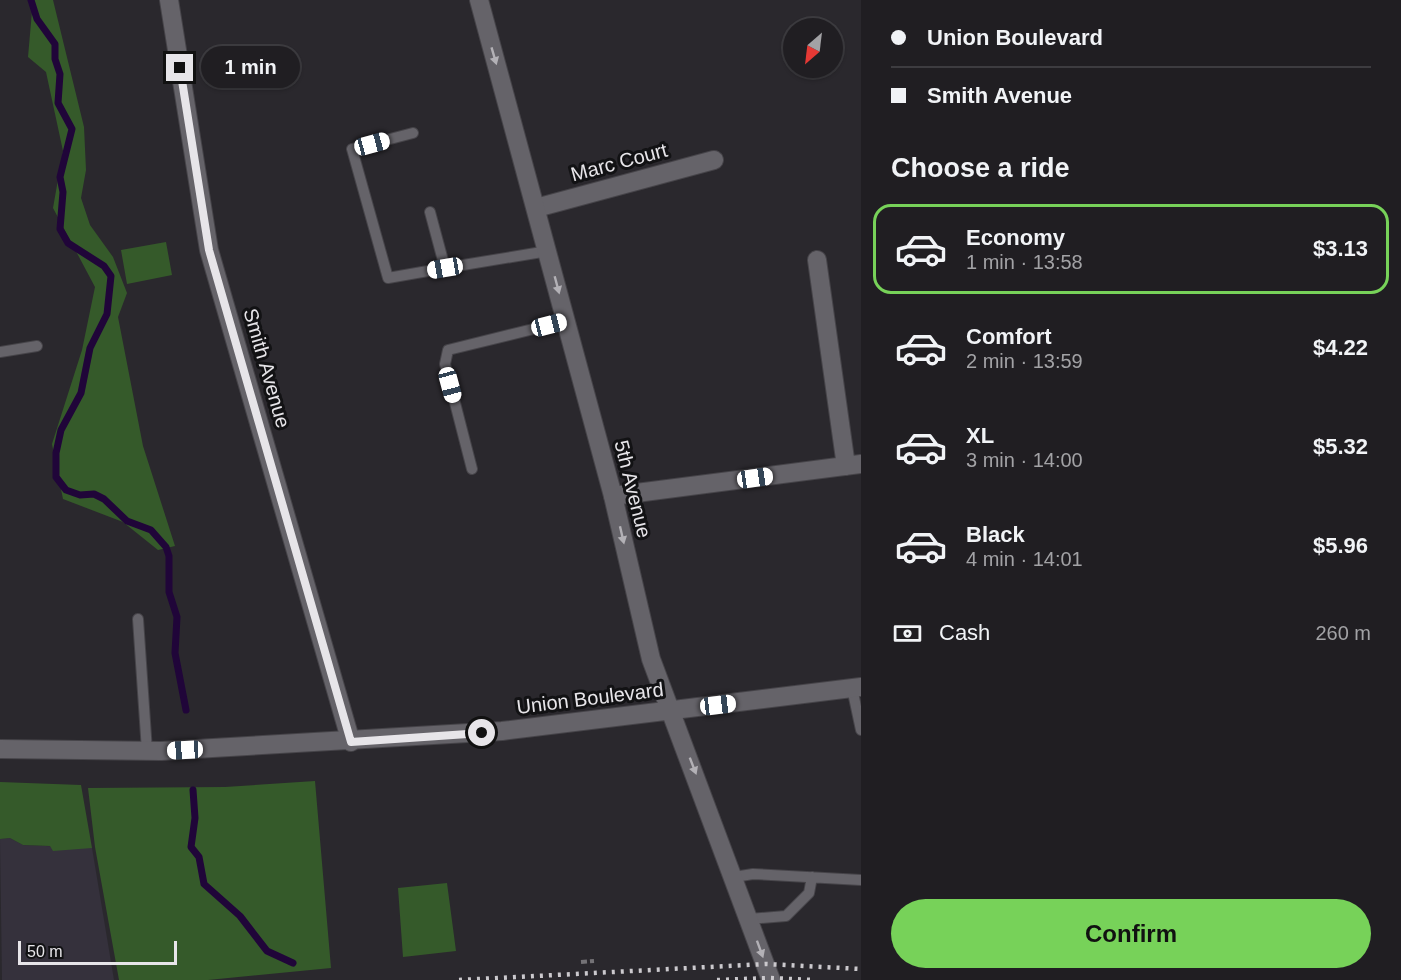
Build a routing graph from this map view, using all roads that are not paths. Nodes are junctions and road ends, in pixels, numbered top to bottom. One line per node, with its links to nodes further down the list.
1 (169, 0): 20 (main road, Smith Avenue)
2 (478, 0): 5 (main road, 5th Avenue, one-way to 5)
3 (413, 133): 9 (lane)
4 (714, 160): 5 (main road, Marc Court)
5 (537, 208): 7 (main road, 5th Avenue)
6 (430, 212): 9 (lane)
7 (548, 251): 9 (lane); 10 (main road, 5th Avenue, one-way to 10)
8 (817, 260): 13 (main road)
9 (445, 268)
10 (566, 321): 14 (lane); 15 (main road, 5th Avenue)
11 (37, 346): 12 (lane)
12 (0, 352)
13 (853, 465): 15 (main road)
14 (472, 469)
15 (613, 496): 18 (main road, 5th Avenue, one-way to 18)
16 (138, 620): 22 (lane)
17 (857, 688): 18 (main road, Union Boulevard); 19 (lane)
18 (672, 711): 20 (main road, Union Boulevard); 23 (main road, 5th Avenue, one-way to 23)
19 (861, 730)
20 (351, 742): 22 (main road, Union Boulevard)
21 (0, 749): 22 (main road, Union Boulevard)
22 (147, 751)
23 (734, 877): 24 (lane); 26 (main road, 5th Avenue)
24 (812, 877): 25 (lane); 26 (lane)
25 (861, 880)
26 (749, 919): 27 (main road, 5th Avenue, one-way to 27)
27 (771, 980)

